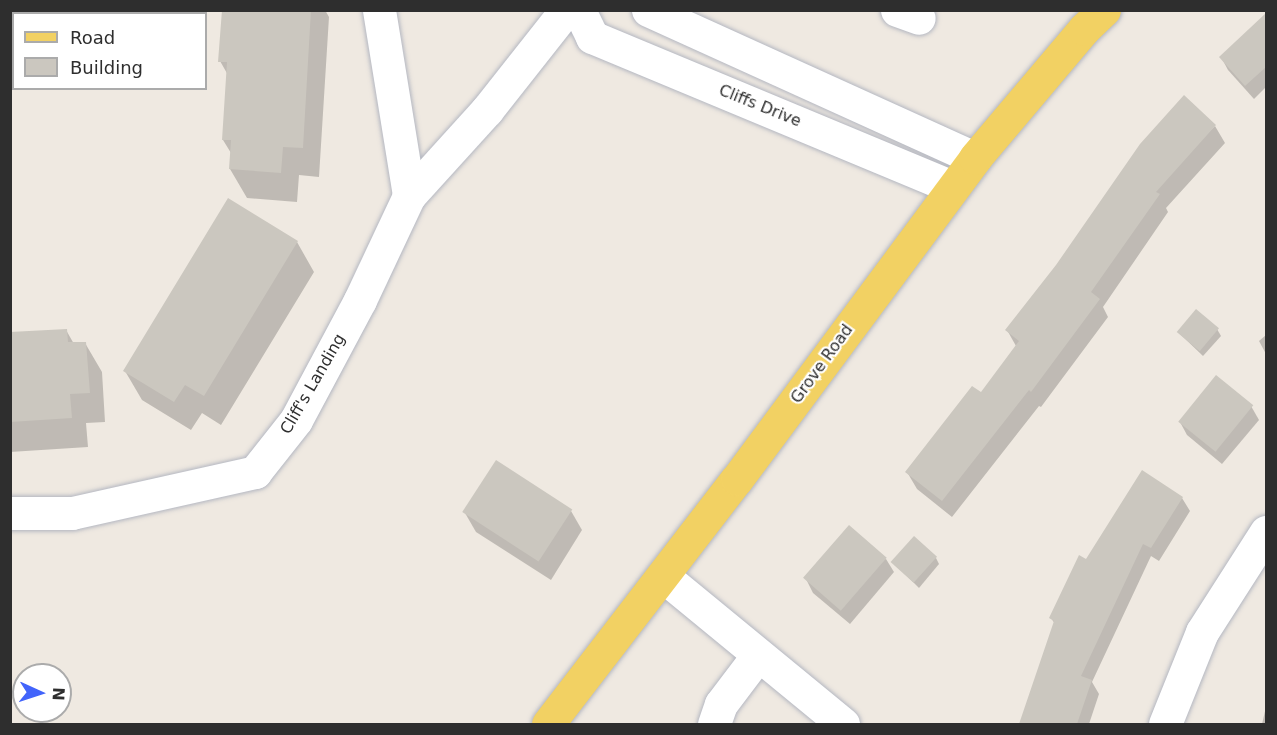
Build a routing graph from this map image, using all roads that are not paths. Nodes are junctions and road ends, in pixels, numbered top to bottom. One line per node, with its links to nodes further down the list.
1 (379, 10): 8 (street)
2 (566, 10): 8 (street, Cliff's Landing)
3 (579, 10): 7 (street, Cliffs Drive)
4 (648, 10): 6 (street)
5 (1104, 10): 6 (main road, Grove Road)
6 (975, 158): 7 (main road, Grove Road)
7 (954, 187): 11 (main road, Grove Road)
8 (409, 196): 9 (street, Cliff's Landing)
9 (10, 513)
10 (1266, 532): 16 (street)
11 (663, 576): 12 (street); 13 (main road, Grove Road)
12 (758, 655): 14 (street); 15 (street)
13 (548, 724)
14 (714, 724)
15 (843, 724)
16 (1165, 724)

